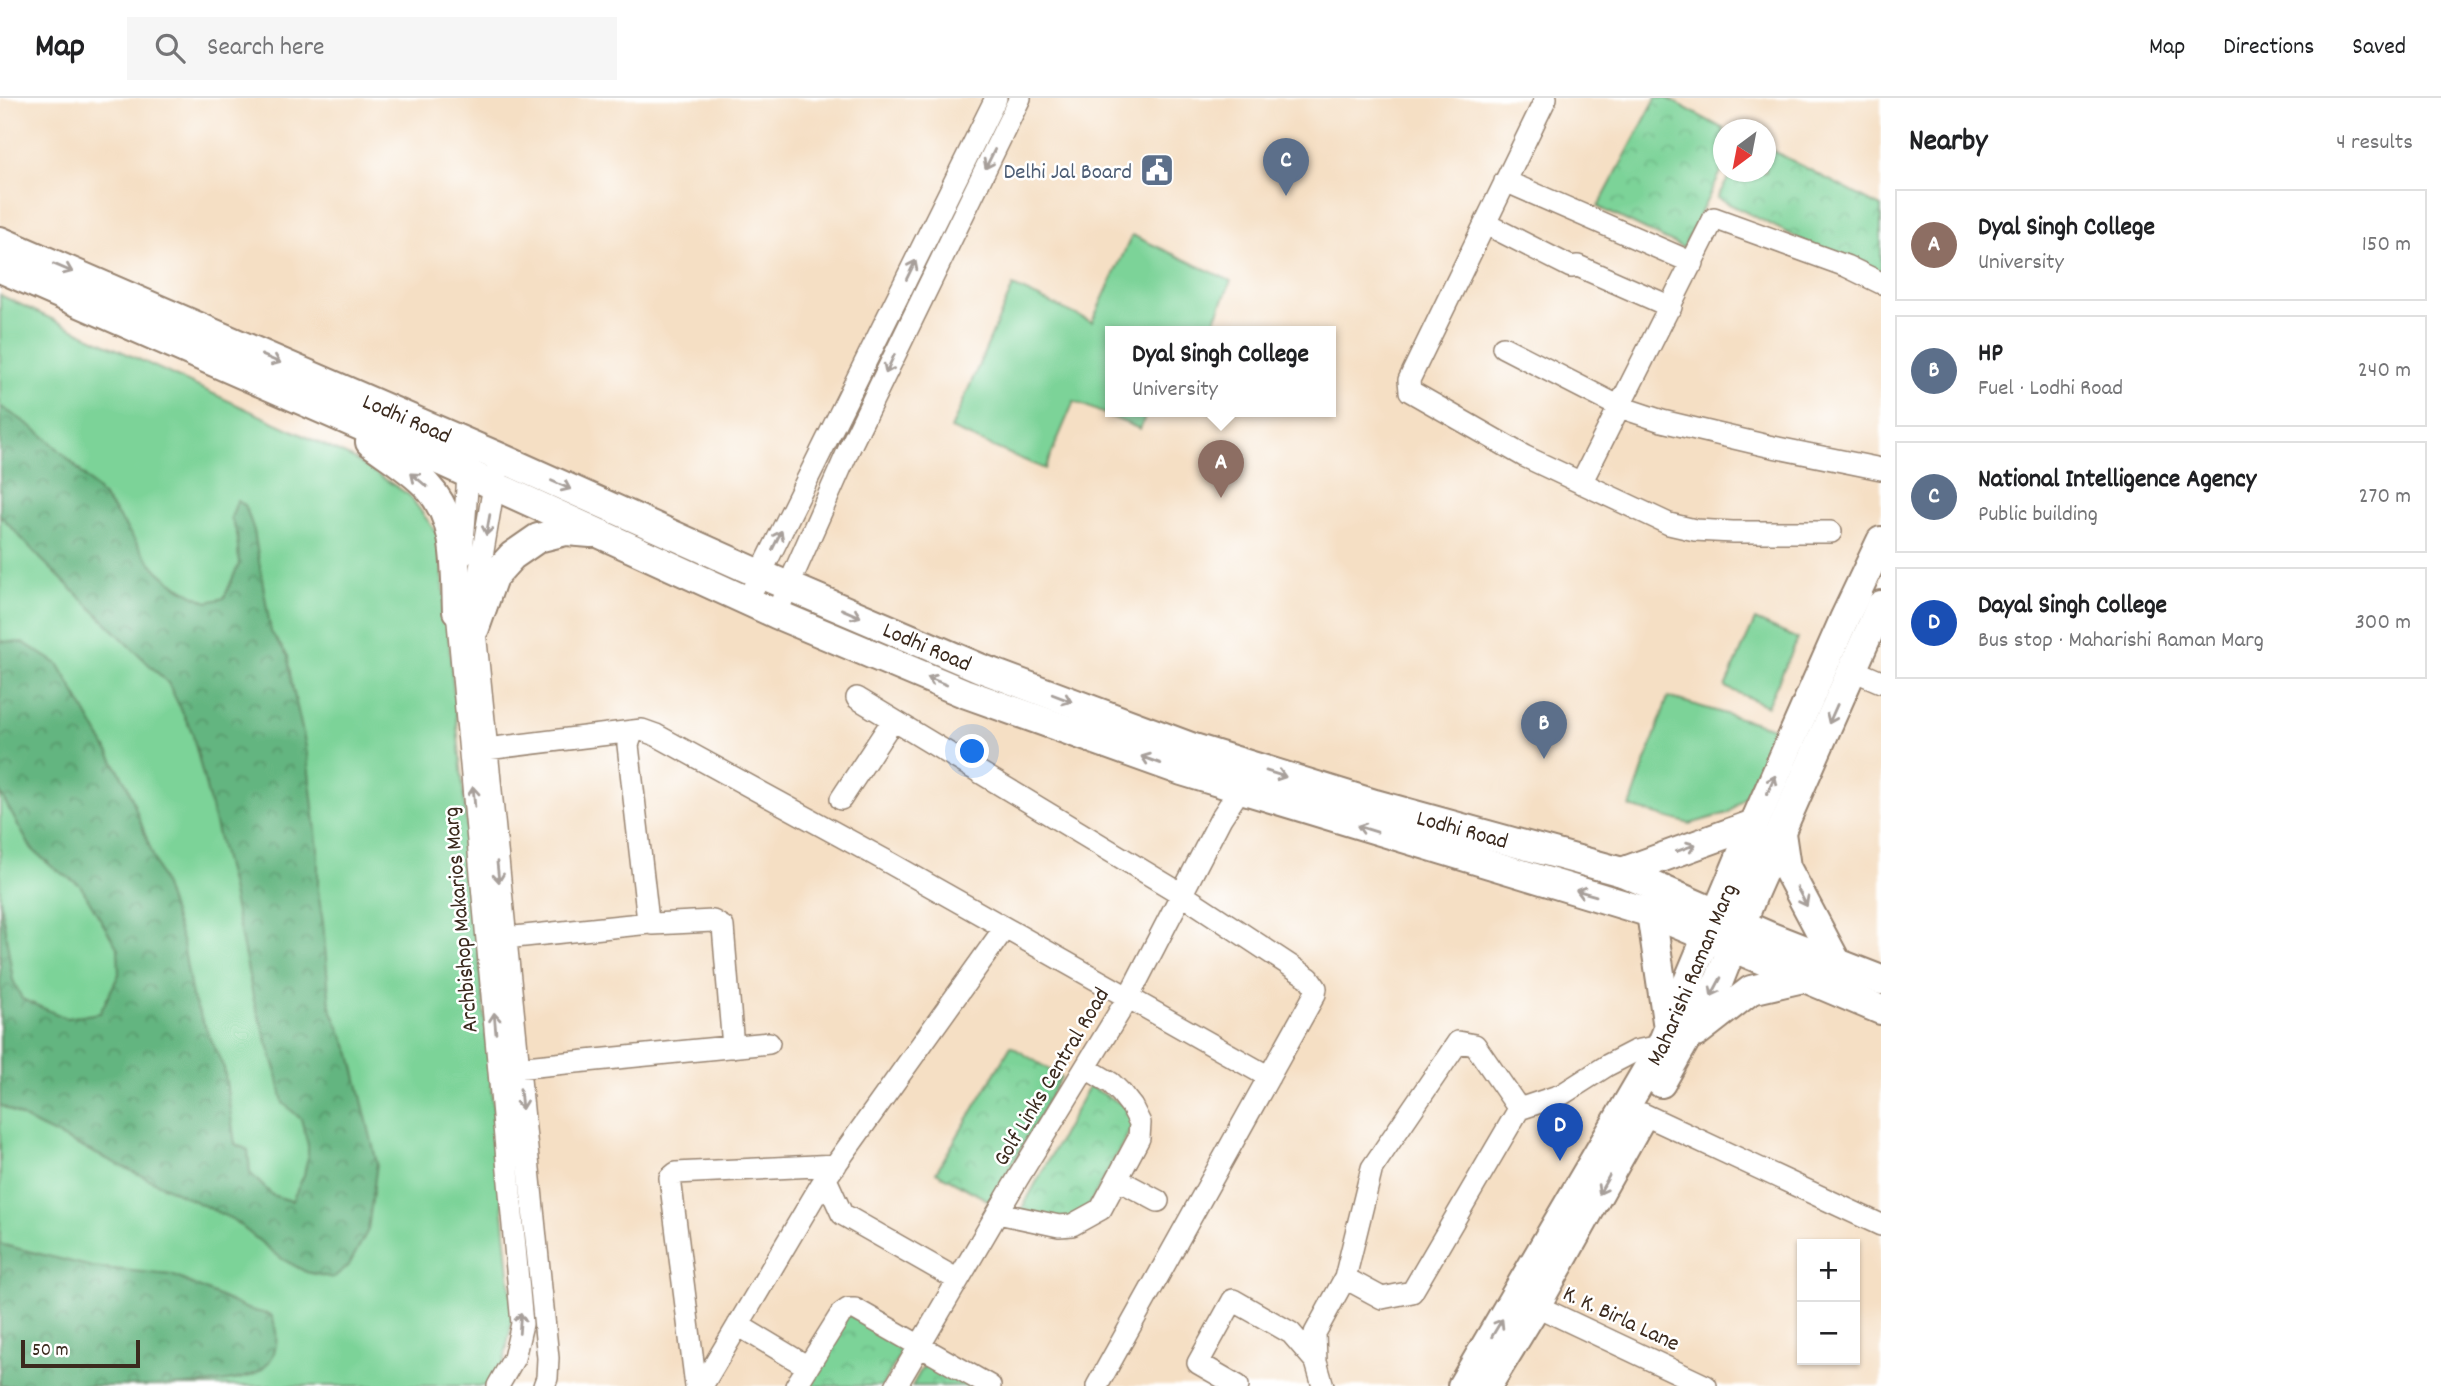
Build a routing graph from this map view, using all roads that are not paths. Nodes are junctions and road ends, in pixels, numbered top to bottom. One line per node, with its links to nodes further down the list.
1 (996, 98): 23 (street, one-way to 1)
2 (1020, 98): 24 (street, one-way to 24)
3 (1546, 98): 4 (street)
4 (1506, 181): 5 (street); 7 (street)
5 (1486, 224): 10 (street); 18 (street)
6 (0, 241): 14 (main road, Lodhi Road, one-way to 14)
7 (1693, 263): 9 (street); 10 (street)
8 (0, 268): 13 (main road, Lodhi Road)
9 (1881, 283)
10 (1671, 307): 12 (street)
11 (1503, 347): 12 (street)
12 (1620, 408): 16 (street); 18 (street)
13 (339, 416): 17 (main road, Lodhi Road); 28 (main road, one-way to 13)
14 (471, 445): 15 (main road, Lodhi Road); 17 (street, Archbishop Makarios Marg)
15 (499, 457): 19 (street, Archbishop Makarios Marg); 23 (main road, Lodhi Road, one-way to 23)
16 (1881, 468)
17 (468, 473): 19 (main road, Lodhi Road); 28 (street, Archbishop Makarios Marg)
18 (1581, 483): 20 (street)
19 (494, 485): 21 (main road, Lodhi Road); 28 (street, Archbishop Makarios Marg, one-way to 28)
20 (1831, 532)
21 (604, 535): 25 (main road, Lodhi Road); 28 (main road)
22 (1881, 541): 37 (main road, Maharishi Raman Marg, one-way to 22)
23 (760, 574): 24 (main road, Lodhi Road); 25 (street)
24 (788, 586): 27 (street); 39 (main road, Lodhi Road, one-way to 39)
25 (747, 601): 27 (main road, Lodhi Road)
26 (1881, 605): 29 (main road, Maharishi Raman Marg)
27 (776, 614): 35 (main road, Lodhi Road, one-way to 27)
28 (466, 620): 34 (street, Archbishop Makarios Marg); 56 (street, Archbishop Makarios Marg, one-way to 28)
29 (1853, 670): 30 (street); 38 (main road, Maharishi Raman Marg, one-way to 38)
30 (1881, 682)
31 (857, 698): 32 (street)
32 (893, 720): 36 (street); 40 (street)
33 (633, 731): 34 (street); 42 (street); 44 (street)
34 (486, 749): 46 (street, Archbishop Makarios Marg, one-way to 46)
35 (1240, 789): 40 (street, Golf Links Central Road); 41 (main road, Lodhi Road, one-way to 35)
36 (841, 799)
37 (1754, 824): 39 (main road, one-way to 37); 43 (main road, Maharishi Raman Marg)
38 (1781, 834): 45 (main road, Maharishi Raman Marg); 47 (main road, one-way to 47)
39 (1622, 872): 43 (main road, Lodhi Road)
40 (1183, 895): 50 (street, Golf Links Central Road); 57 (street)
41 (1651, 912): 43 (main road, Lodhi Road); 52 (main road)
42 (650, 923): 46 (street); 54 (street)
43 (1712, 924): 45 (main road, Lodhi Road); 52 (main road, Maharishi Raman Marg)
44 (1004, 929): 50 (street); 60 (street)
45 (1738, 936): 47 (main road, Lodhi Road); 48 (main road); 52 (main road, Maharishi Raman Marg, one-way to 52)
46 (505, 938): 56 (street, Archbishop Makarios Marg)
47 (1837, 963): 49 (main road, Lodhi Road)
48 (1803, 978): 51 (main road); 52 (main road)
49 (1881, 980)
50 (1128, 998): 55 (street, Golf Links Central Road); 57 (street)
51 (1881, 1010)
52 (1672, 1038): 58 (street); 59 (main road, Maharishi Raman Marg); 67 (main road, Maharishi Raman Marg)
53 (769, 1043): 54 (street)
54 (733, 1046): 56 (street)
55 (1086, 1068): 61 (street); 63 (street, Golf Links Central Road)
56 (508, 1069): 72 (street, Archbishop Makarios Marg, one-way to 56); 73 (street, Archbishop Makarios Marg, one-way to 73)
57 (1269, 1077): 79 (street)
58 (1519, 1109): 65 (street); 65 (street)
59 (1643, 1114): 64 (street); 67 (main road, Maharishi Raman Marg, one-way to 67)
60 (831, 1172): 66 (street); 68 (street); 74 (street)
61 (1117, 1179): 62 (street); 63 (street)
62 (1158, 1201)
63 (998, 1213): 66 (street, Golf Links Central Road)
64 (1881, 1225)
65 (1345, 1278): 70 (street)
66 (958, 1280): 69 (street, Golf Links Central Road)
67 (1526, 1301): 82 (main road, Maharishi Raman Marg, one-way to 67); 83 (main road, Maharishi Raman Marg); 84 (street, K. K. Birla Lane)
68 (738, 1325): 71 (street); 75 (street)
69 (920, 1346): 71 (street); 77 (street, Golf Links Central Road); 78 (street)
70 (1316, 1362): 80 (street); 81 (street)
71 (808, 1367): 76 (street)
72 (498, 1386)
73 (544, 1386)
74 (696, 1386)
75 (702, 1386)
76 (796, 1386)
77 (896, 1386)
78 (990, 1386)
79 (1097, 1386)
80 (1237, 1386)
81 (1323, 1386)
82 (1462, 1386)
83 (1487, 1386)
84 (1706, 1386)

